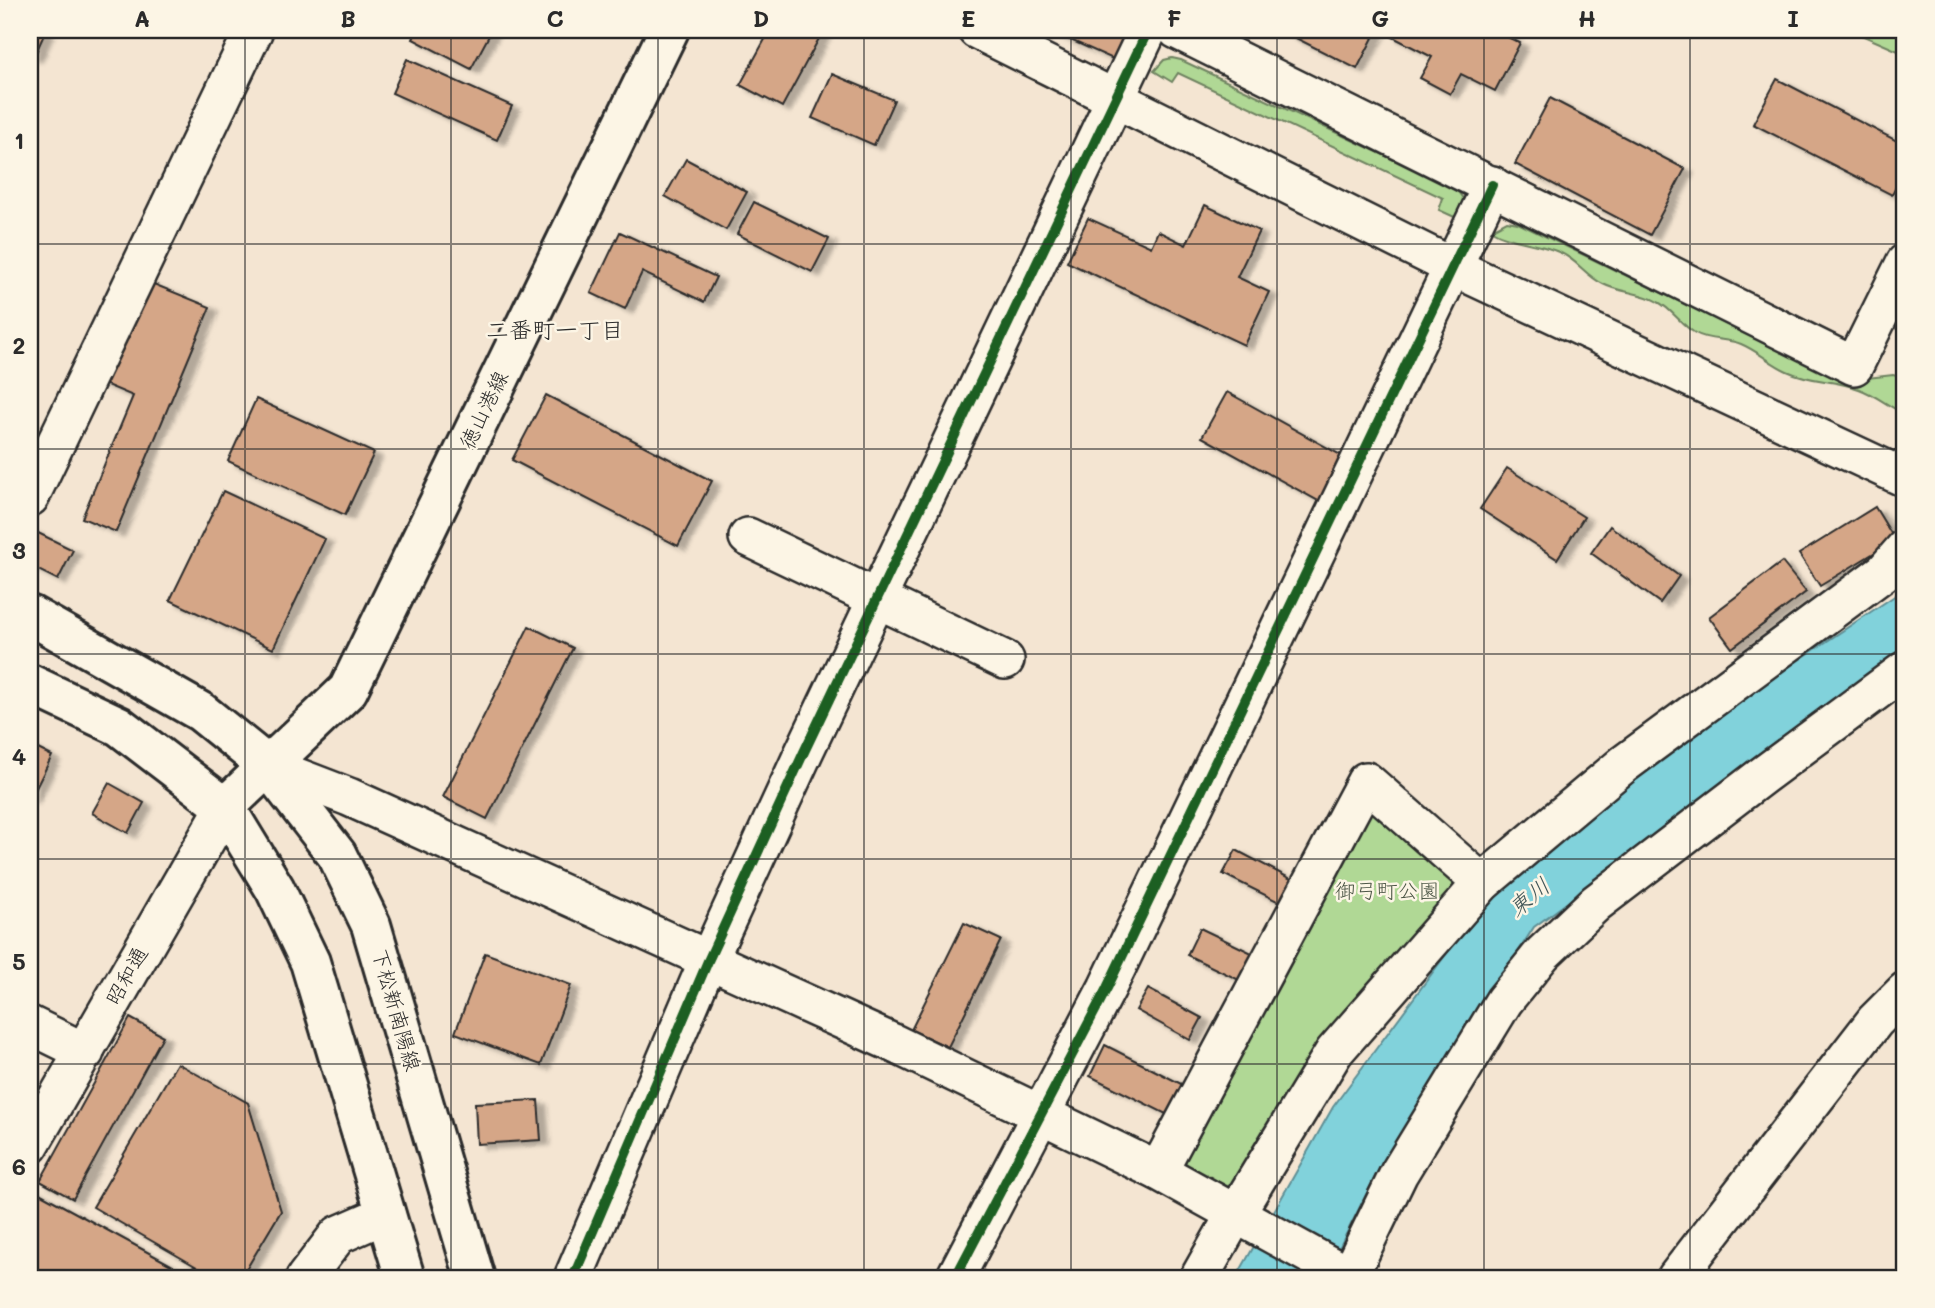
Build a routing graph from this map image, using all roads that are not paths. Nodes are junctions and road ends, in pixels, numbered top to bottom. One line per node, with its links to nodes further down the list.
1 (254, 30): 11 (street)
2 (669, 30): 19 (main road, 徳山港線)
3 (977, 30): 6 (street)
4 (1148, 30): 6 (street)
5 (1177, 30): 7 (street)
6 (1116, 99): 9 (street); 14 (street)
7 (1492, 186): 8 (street); 9 (street)
8 (1905, 263)
9 (1453, 267): 10 (street); 26 (street)
10 (1905, 478)
11 (30, 498)
12 (748, 537): 14 (street)
13 (1905, 548): 21 (street)
14 (877, 599): 16 (street); 22 (street)
15 (30, 615): 19 (main road)
16 (1005, 660)
17 (1905, 670): 37 (street)
18 (30, 684): 20 (main road)
19 (268, 766): 20 (main road, 徳山港線); 22 (street); 33 (main road, 下松新南陽線)
20 (225, 807): 25 (street, 昭和通); 30 (main road)
21 (1482, 883): 28 (street); 29 (street)
22 (708, 961): 26 (street); 34 (street)
23 (1905, 991): 38 (street)
24 (30, 1025): 25 (street)
25 (85, 1052): 27 (street, 昭和通)
26 (1040, 1114): 28 (street); 35 (street)
27 (30, 1145)
28 (1158, 1171): 29 (street)
29 (1236, 1213): 36 (street); 37 (street)
30 (386, 1214): 31 (street); 32 (main road)
31 (305, 1278)
32 (405, 1278)
33 (475, 1278)
34 (573, 1278)
35 (956, 1278)
36 (1199, 1278)
37 (1350, 1278)
38 (1676, 1278)

